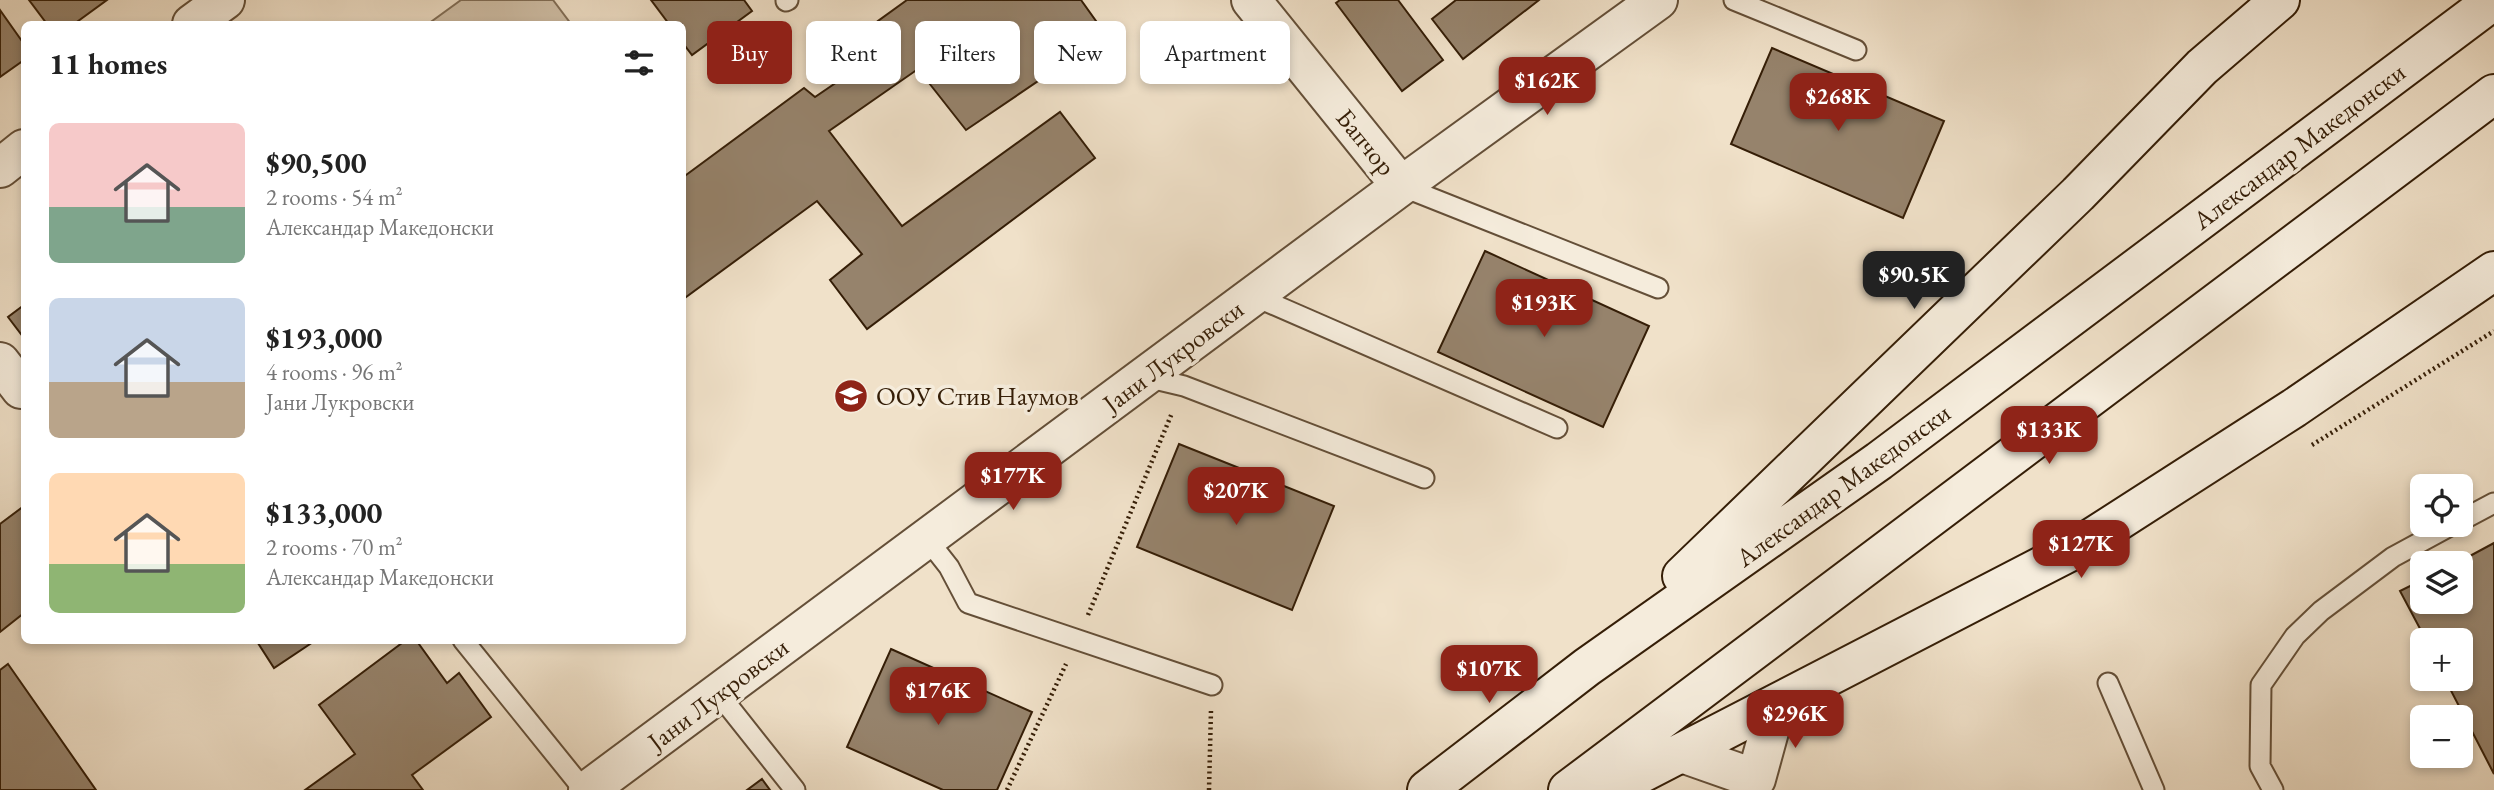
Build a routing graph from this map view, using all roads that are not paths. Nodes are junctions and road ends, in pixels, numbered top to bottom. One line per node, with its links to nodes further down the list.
1 (1251, 0): 10 (street, Бапчор)
2 (1658, 0): 10 (street, Јани Лукровски)
3 (1734, 0): 6 (lane)
4 (2280, 0): 22 (street)
5 (2494, 0): 22 (street, Александар Македонски)
6 (1856, 50)
7 (2494, 94): 32 (street)
8 (21, 151): 9 (street)
9 (0, 168)
10 (1402, 186): 12 (lane); 13 (street, Јани Лукровски)
11 (2494, 271): 26 (street)
12 (1658, 288)
13 (1254, 296): 14 (street, Јани Лукровски); 15 (lane)
14 (1145, 377): 16 (lane); 20 (street, Јани Лукровски)
15 (1558, 428)
16 (1424, 478)
17 (2494, 503): 18 (lane)
18 (2473, 514)
19 (2430, 537): 35 (lane)
20 (927, 538): 24 (lane); 25 (street, Јани Лукровски)
21 (466, 644): 29 (lane)
22 (1587, 667): 31 (street, Александар Македонски)
23 (2108, 683): 34 (lane)
24 (1212, 685)
25 (718, 693): 29 (street, Јани Лукровски); 30 (lane)
26 (1776, 706): 27 (street); 28 (street)
27 (1682, 753): 28 (street); 33 (street)
28 (1760, 784)
29 (586, 790)
30 (795, 790)
31 (1427, 790)
32 (1568, 790)
33 (1609, 790)
34 (2154, 790)
35 (2273, 790)

